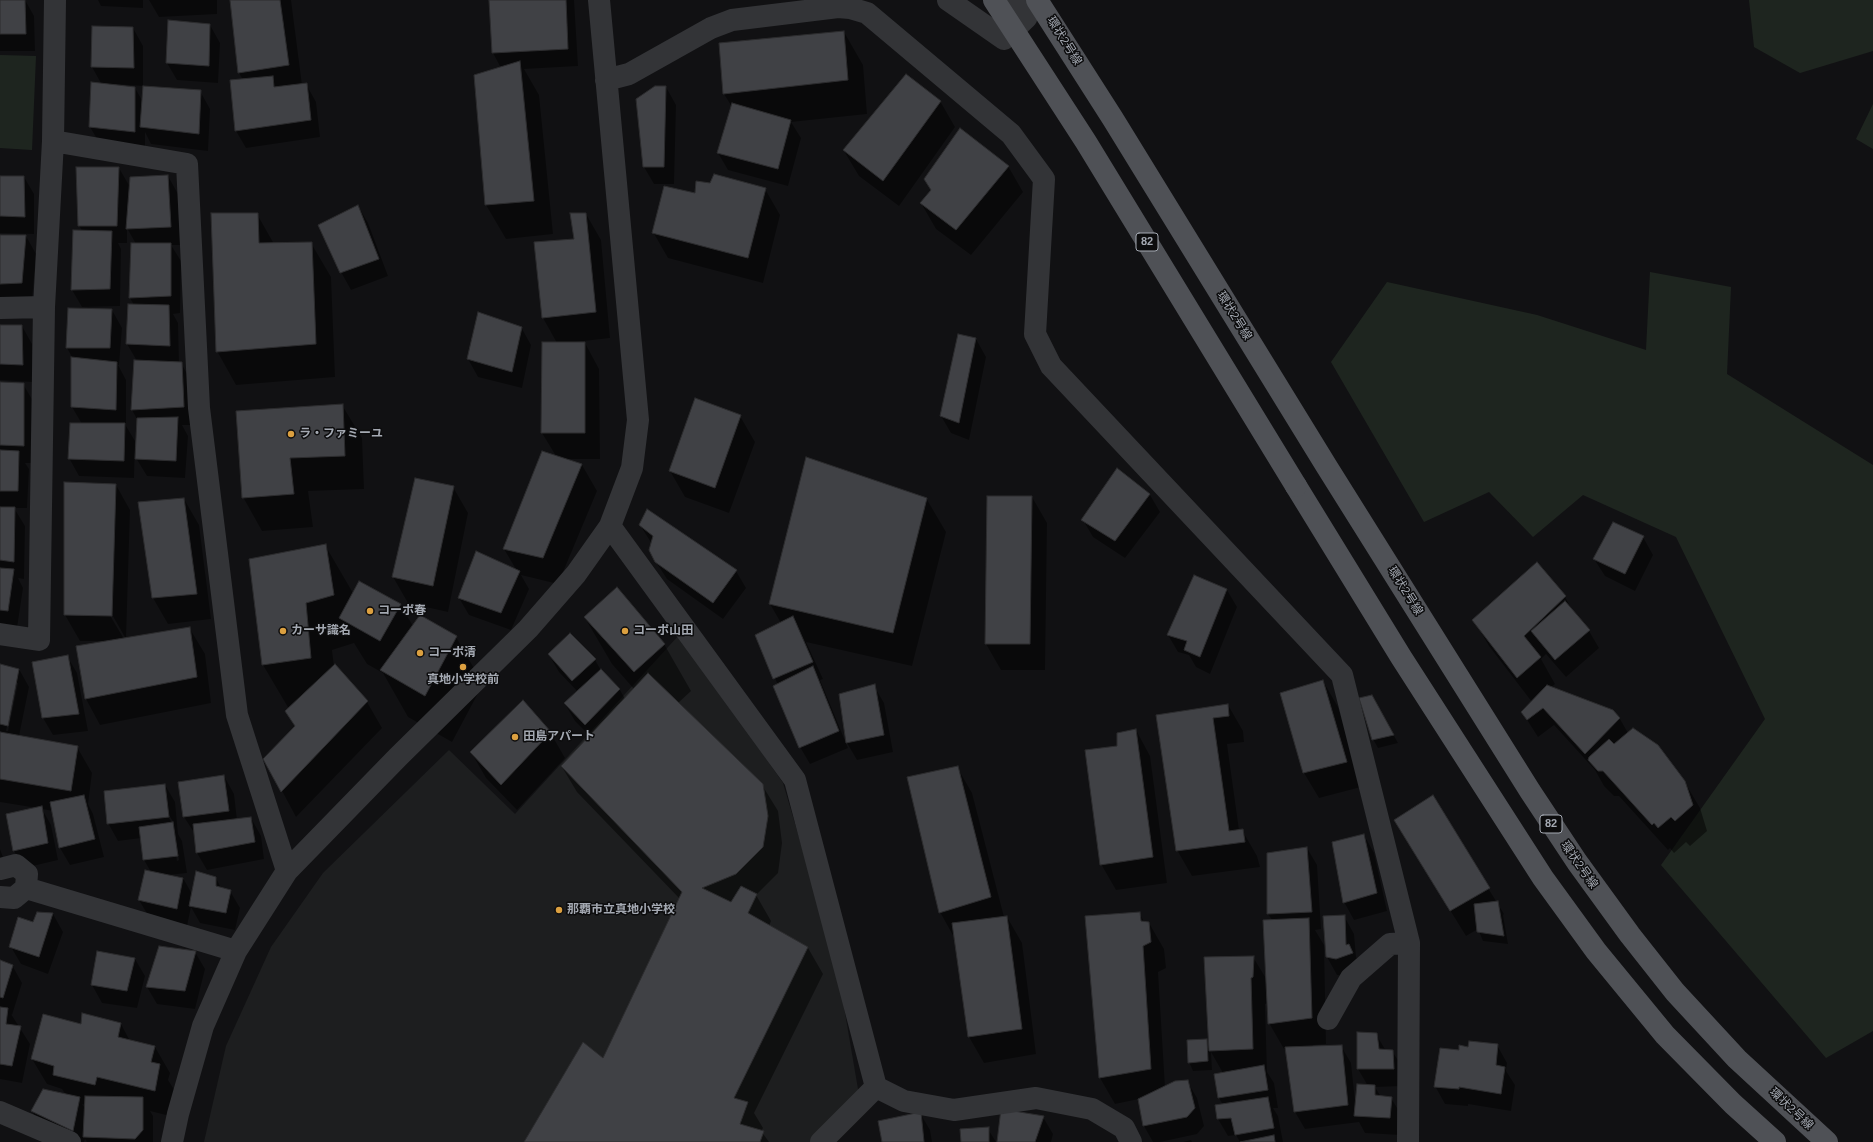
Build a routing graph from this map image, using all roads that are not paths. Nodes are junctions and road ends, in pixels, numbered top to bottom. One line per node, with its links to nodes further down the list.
1 (54, 0): 8 (street)
2 (599, 0): 7 (street)
3 (948, 0): 5 (street)
4 (994, 0): 27 (main road, 82, bridge)
5 (1018, 0)
6 (1037, 0): 28 (main road, 環状2号線 / 82)
7 (606, 80): 11 (street); 17 (street)
8 (53, 140): 9 (street); 14 (street)
9 (44, 307): 10 (street); 12 (street)
10 (0, 308)
11 (610, 526): 14 (street); 20 (street)
12 (0, 634)
13 (0, 869): 15 (street)
14 (287, 871): 18 (street)
15 (26, 888): 16 (street); 18 (street)
16 (0, 897)
17 (1409, 943): 19 (street); 26 (street)
18 (236, 951): 23 (street)
19 (1328, 1019)
20 (876, 1087): 24 (street); 25 (street)
21 (0, 1112): 22 (street)
22 (70, 1142)
23 (172, 1142)
24 (821, 1142)
25 (1131, 1142)
26 (1408, 1142)
27 (1775, 1142)
28 (1827, 1142)

